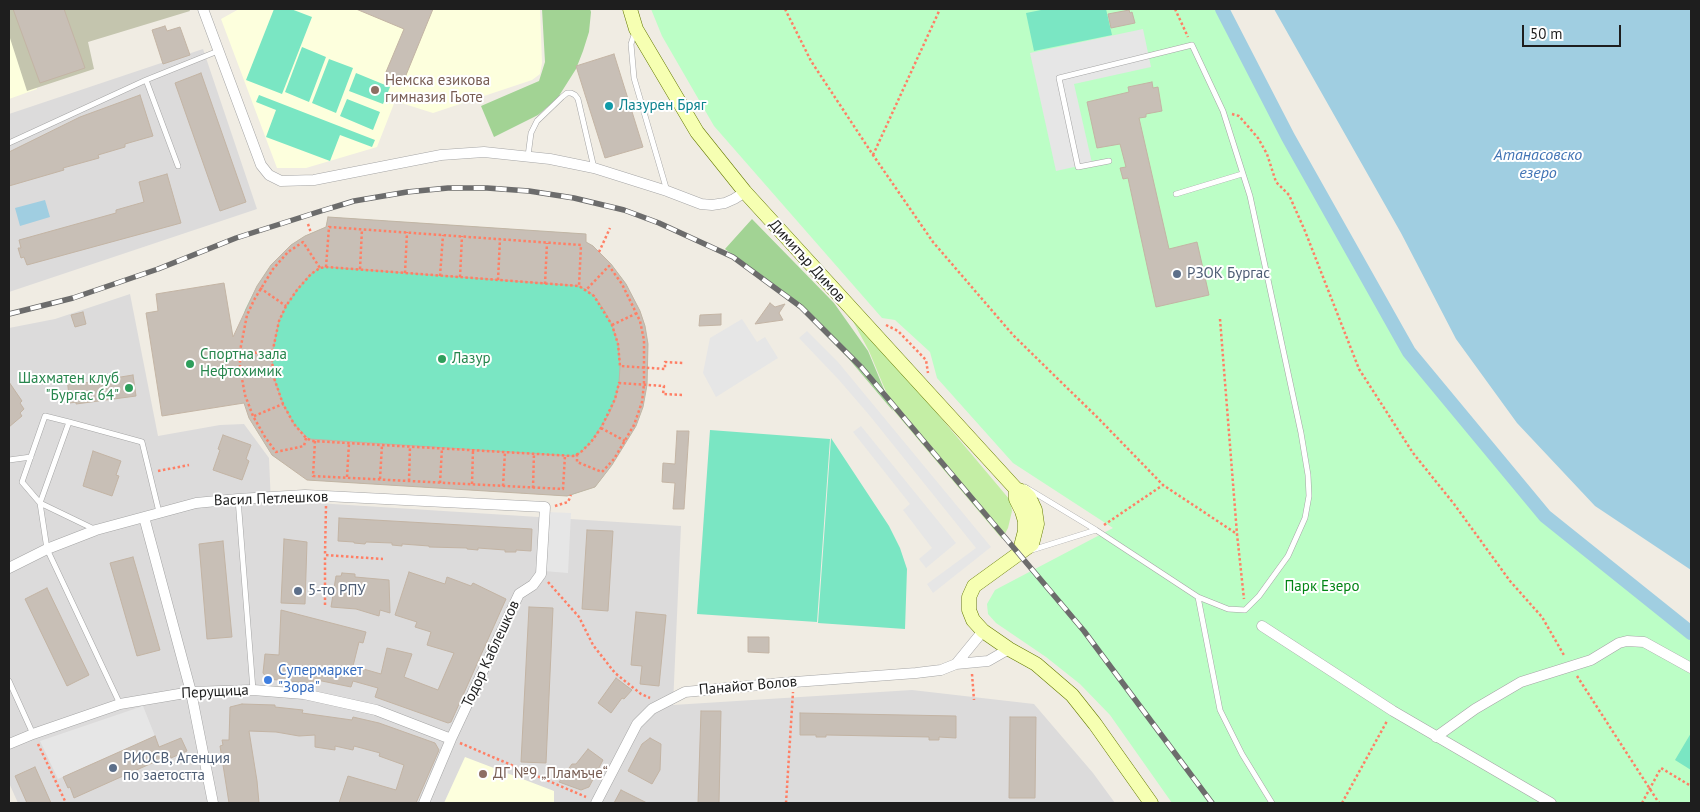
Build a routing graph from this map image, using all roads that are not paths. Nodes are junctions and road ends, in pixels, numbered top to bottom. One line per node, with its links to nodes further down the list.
1 (203, 9): 4 (street)
2 (630, 9): 3 (main road, Димитър Димов)
3 (636, 29): 12 (lane); 13 (main road, Димитър Димов)
4 (218, 51): 5 (lane); 7 (street)
5 (146, 80): 6 (lane); 9 (lane)
6 (9, 143)
7 (528, 156): 10 (street); 10 (lane)
8 (1109, 161): 11 (lane)
9 (178, 166)
10 (594, 168): 12 (street)
11 (1242, 174): 14 (lane); 29 (lane)
12 (667, 191): 13 (street)
13 (745, 192): 18 (main road, Димитър Димов)
14 (1176, 194)
15 (69, 422): 16 (lane); 20 (lane); 21 (lane)
16 (31, 457): 17 (lane); 20 (lane)
17 (9, 460)
18 (1016, 489): 24 (lane); 26 (main road, Димитър Димов)
19 (238, 498): 21 (street, Васил Петлешков); 28 (street, Васил Петлешков); 36 (lane)
20 (40, 503): 23 (lane); 25 (lane)
21 (159, 512): 22 (street, Васил Петлешков)
22 (144, 517): 23 (street, Васил Петлешков); 37 (street)
23 (96, 530): 25 (street, Васил Петлешков)
24 (1096, 530): 26 (lane); 29 (lane)
25 (48, 549): 27 (street, Васил Петлешков); 38 (lane)
26 (1019, 554): 31 (main road)
27 (9, 568)
28 (541, 574): 41 (street, Тодор Каблешков)
29 (1198, 597): 47 (lane)
30 (1262, 626): 40 (street)
31 (983, 631): 32 (main road); 33 (street)
32 (1009, 649): 33 (street, Панайот Волов); 46 (main road)
33 (956, 664): 43 (street, Панайот Волов)
34 (1691, 668): 40 (street)
35 (9, 681): 39 (lane)
36 (253, 690): 37 (street, Перущица); 41 (street, Перущица)
37 (191, 692): 38 (street, Перущица); 44 (street)
38 (120, 704): 39 (street, Перущица)
39 (33, 734): 42 (street, Перущица)
40 (1436, 737): 48 (street)
41 (451, 739): 45 (street, Тодор Каблешков)
42 (9, 744)
43 (597, 802)
44 (213, 803)
45 (424, 803)
46 (1151, 803)
47 (1272, 803)
48 (1551, 803)

